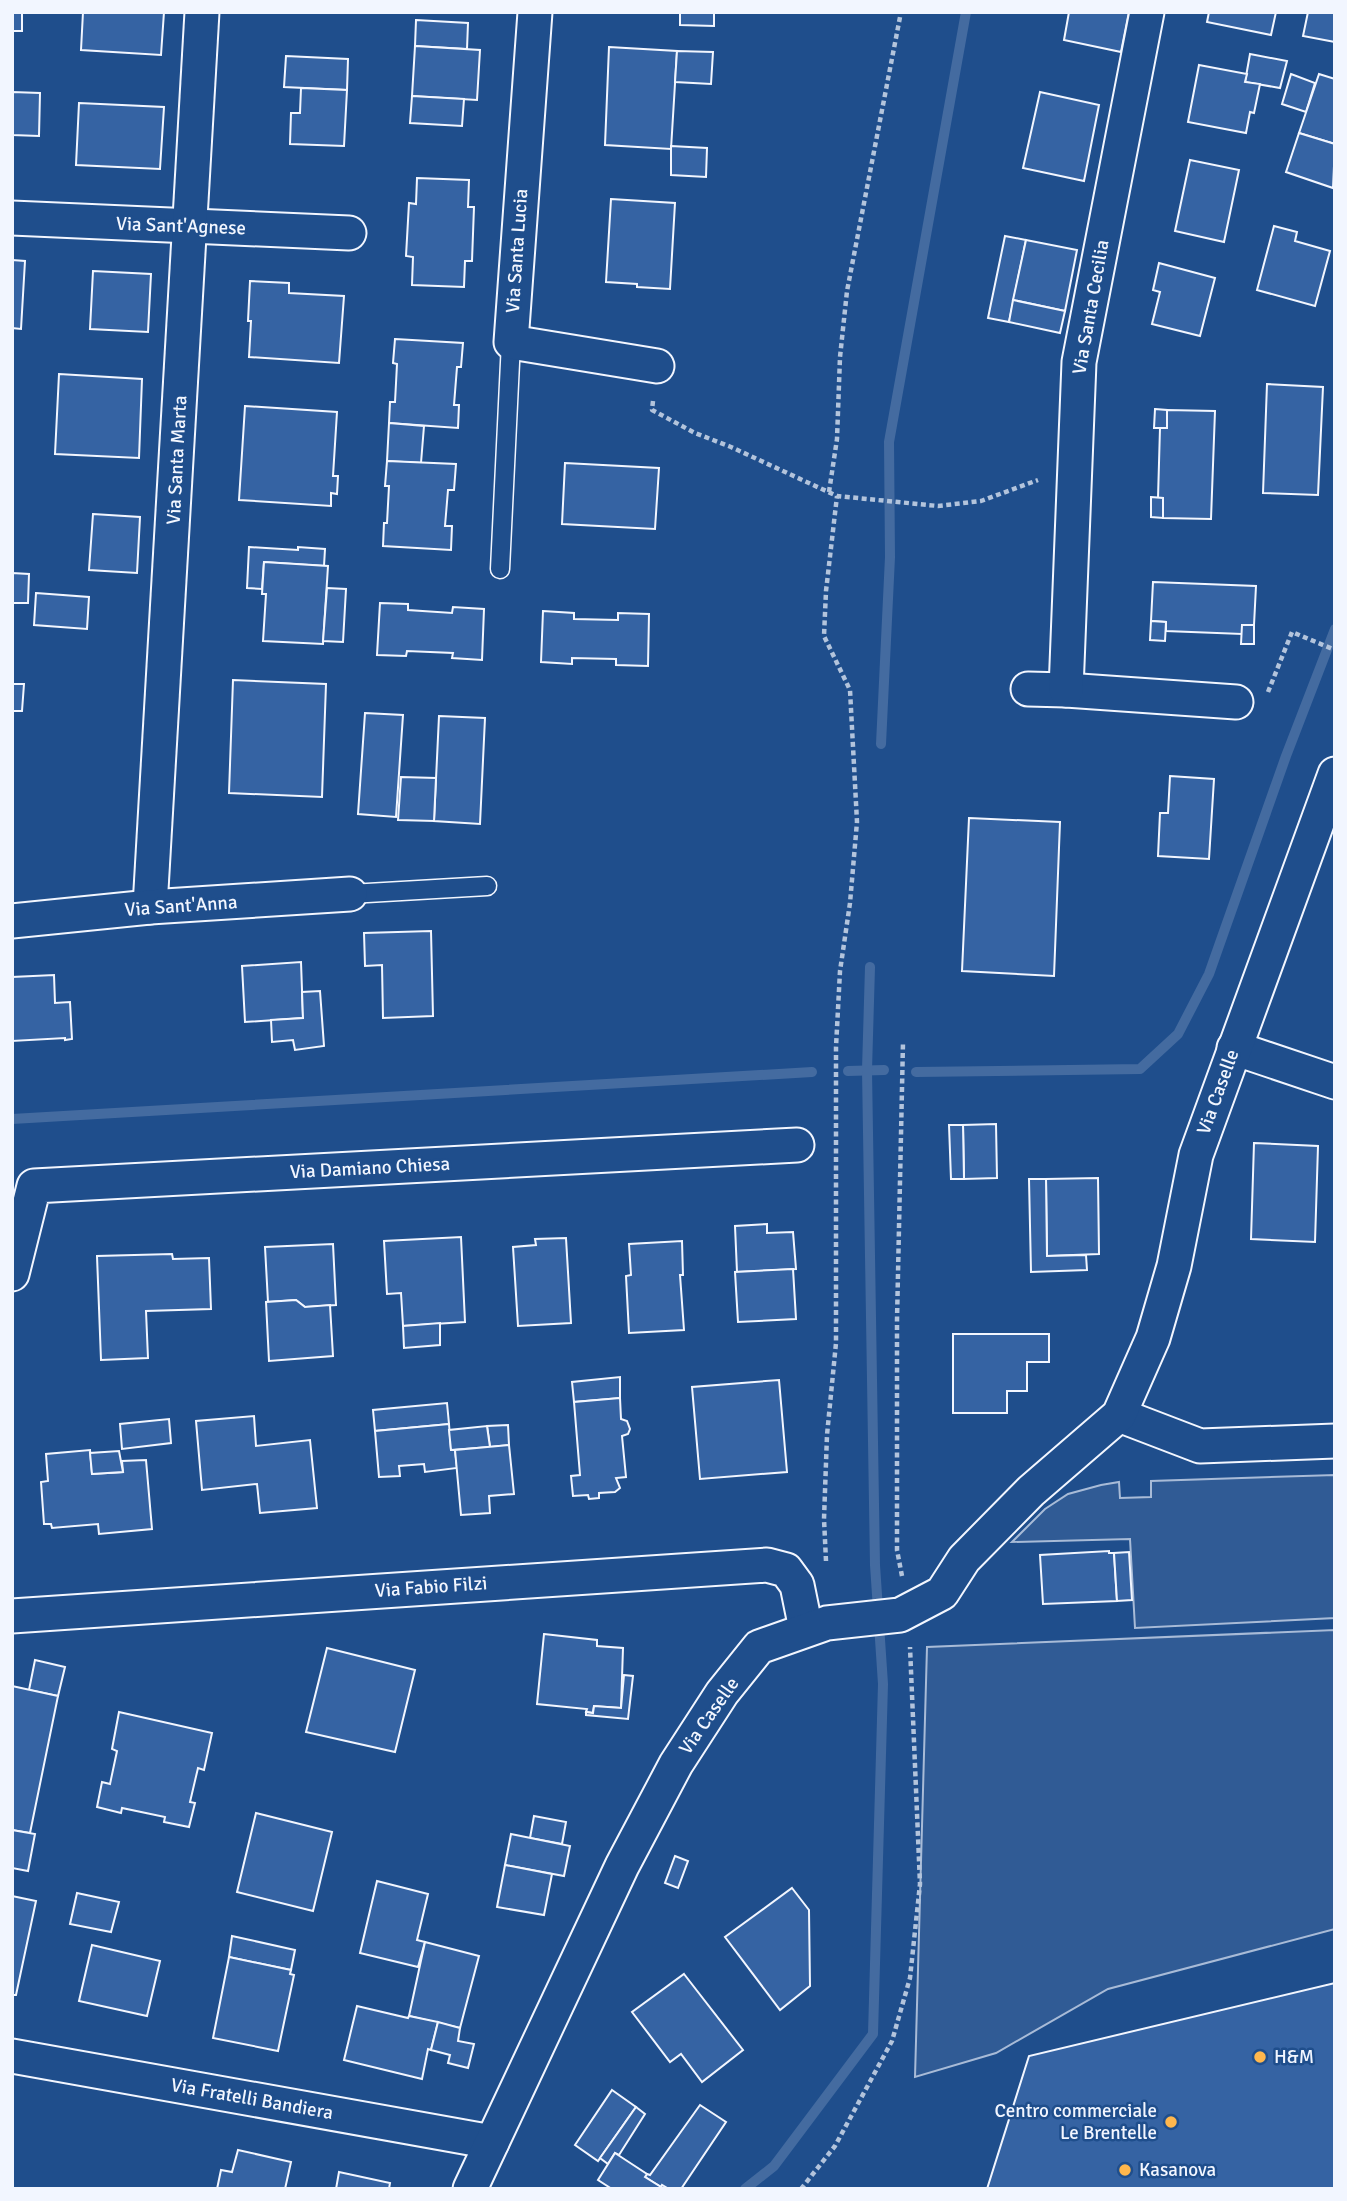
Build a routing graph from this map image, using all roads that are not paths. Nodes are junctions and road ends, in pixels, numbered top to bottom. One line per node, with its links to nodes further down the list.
1 (201, 12): 5 (street, Via Santa Marta)
2 (535, 12): 7 (street, Via Santa Lucia)
3 (1147, 12): 11 (street, Via Santa Cecilia)
4 (12, 218): 5 (street, Via Sant'Agnese)
5 (190, 227): 6 (street, Via Sant'Agnese); 16 (street, Via Santa Marta)
6 (349, 233)
7 (510, 342): 8 (street); 9 (lane)
8 (657, 366)
9 (500, 569)
10 (1028, 689): 11 (street)
11 (1066, 690): 12 (street)
12 (1237, 702)
13 (1335, 774): 18 (street, Via Caselle)
14 (487, 886): 15 (lane)
15 (350, 894): 16 (street, Via Sant'Anna)
16 (150, 907): 17 (street, Via Sant'Anna)
17 (12, 921)
18 (1234, 1048): 19 (street); 22 (street, Via Caselle)
19 (1335, 1082)
20 (797, 1145): 21 (street, Via Damiano Chiesa)
21 (12, 1274)
22 (1119, 1415): 23 (street); 25 (street, Via Caselle)
23 (1335, 1441)
24 (12, 1616): 25 (street, Via Fabio Filzi)
25 (826, 1624): 27 (street, Via Caselle)
26 (12, 2056): 27 (street, Via Fratelli Bandiera)
27 (492, 2142): 28 (street, Via Caselle)
28 (470, 2189)

